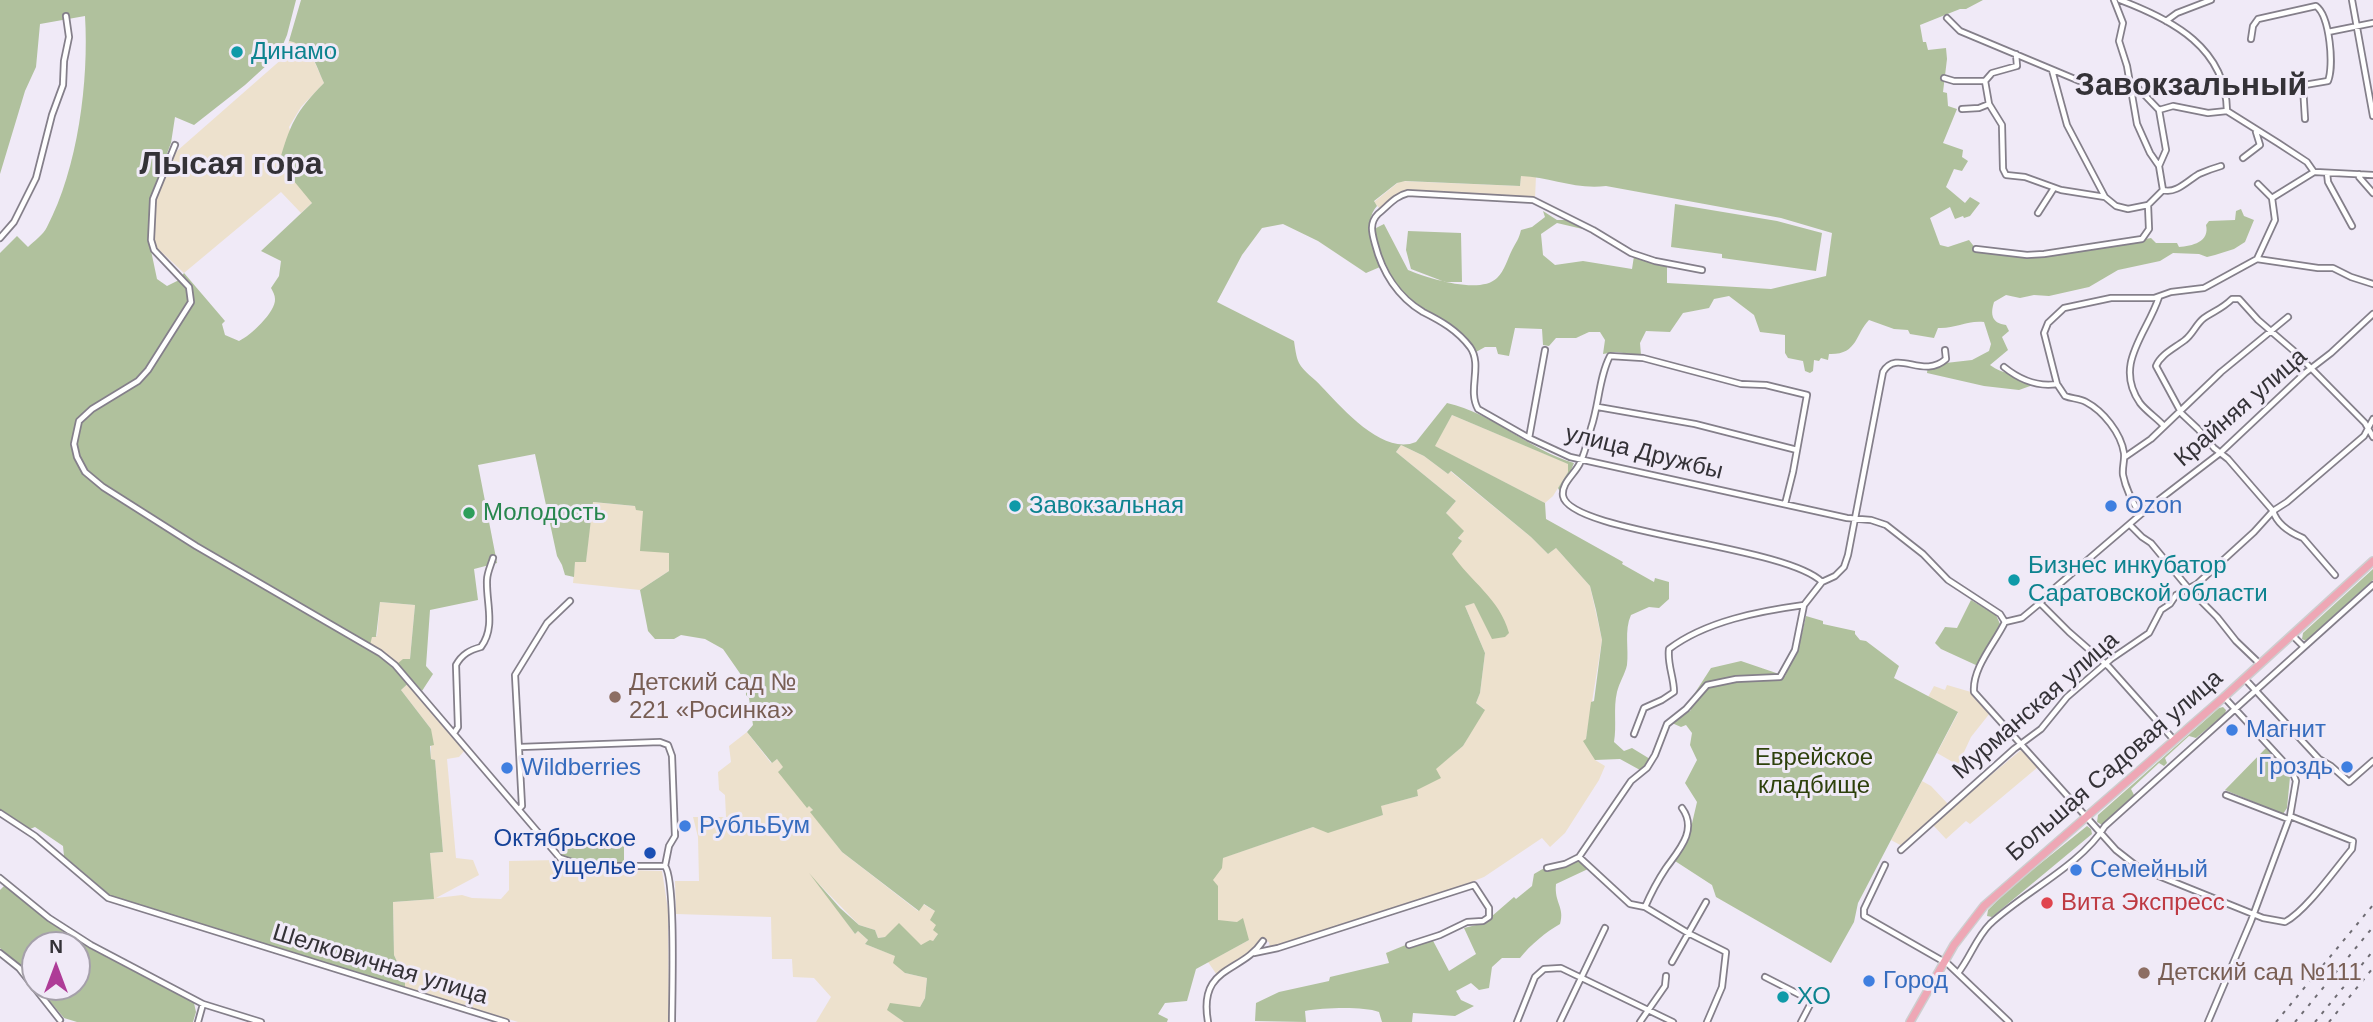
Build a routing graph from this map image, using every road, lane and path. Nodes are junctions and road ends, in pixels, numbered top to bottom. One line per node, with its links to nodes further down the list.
1 (2114, 0): 16 (street)
2 (2120, 0): 7 (street)
3 (2211, 0): 7 (street)
4 (2352, 0): 9 (street)
5 (66, 16): 43 (street)
6 (1947, 18): 12 (street)
7 (2166, 21): 22 (street)
8 (2373, 23): 9 (street)
9 (2357, 26): 10 (street); 23 (street)
10 (2328, 32): 11 (street); 17 (street)
11 (2251, 39)
12 (2016, 54): 13 (street); 15 (street)
13 (2052, 69): 16 (street); 38 (street)
14 (1944, 78): 15 (street)
15 (1986, 81): 19 (street)
16 (2131, 84): 21 (street); 28 (street)
17 (2303, 86): 18 (street); 24 (street)
18 (2280, 89)
19 (1989, 104): 20 (street); 35 (street)
20 (1962, 109)
21 (2159, 110): 22 (street); 28 (street)
22 (2227, 111): 25 (street)
23 (2373, 116)
24 (2305, 119)
25 (2256, 131): 27 (street); 30 (street)
26 (174, 145): 91 (street)
27 (2243, 158)
28 (2159, 166): 36 (street)
29 (2221, 166): 36 (street)
30 (2314, 172): 31 (street); 39 (street)
31 (2327, 173): 32 (street); 42 (street)
32 (2358, 174): 33 (street); 37 (street)
33 (2373, 175)
34 (2258, 184): 39 (street)
35 (2054, 188): 38 (street); 41 (street)
36 (2163, 190): 40 (street)
37 (2373, 193)
38 (2105, 197): 40 (street)
39 (2272, 198): 45 (street)
40 (2148, 205): 44 (street)
41 (2038, 214)
42 (2352, 226)
43 (0, 238)
44 (1976, 249)
45 (2257, 259): 47 (street); 48 (street)
46 (1702, 270): 63 (street, улица Дружбы)
47 (2373, 284)
48 (2159, 297): 56 (street); 60 (street)
49 (2373, 314): 55 (street, Крайняя улица)
50 (2288, 317): 51 (street)
51 (2271, 333): 55 (street); 58 (street); 58 (street)
52 (1545, 350): 63 (street)
53 (1945, 350): 71 (street)
54 (2004, 368): 56 (street)
55 (2310, 369): 61 (street); 65 (street, Крайняя улица)
56 (2057, 384): 66 (street)
57 (1598, 407): 64 (street); 64 (street); 67 (street)
58 (2179, 411): 60 (street); 65 (street)
59 (2373, 419): 61 (street, Мурманская улица)
60 (2164, 426): 66 (street)
61 (2368, 431): 62 (street); 69 (street, Мурманская улица)
62 (2373, 437)
63 (1529, 438): 67 (street, улица Дружбы)
64 (1797, 450): 68 (street)
65 (2220, 453): 69 (street); 70 (street, Крайняя улица)
66 (2125, 457): 70 (street)
67 (1581, 460): 68 (street, улица Дружбы); 76 (street)
68 (1785, 504): 71 (street, улица Дружбы)
69 (2273, 512): 75 (street); 78 (street, Мурманская улица)
70 (2140, 515): 72 (street, Крайняя улица)
71 (1856, 519): 76 (street); 82 (street, улица Дружбы)
72 (2130, 525): 78 (street); 80 (street, Крайняя улица)
73 (493, 558): 91 (street)
74 (2373, 561): 83 (main road, Большая Садовая улица)
75 (2335, 575)
76 (1822, 582): 81 (street)
77 (2373, 584): 84 (street)
78 (2189, 590): 85 (street, Мурманская улица); 86 (street)
79 (570, 601): 95 (street)
80 (2040, 603): 82 (street, Крайняя улица); 85 (street)
81 (1804, 605): 92 (street); 105 (street)
82 (2005, 622): 94 (street)
83 (2292, 635): 84 (street); 86 (main road, Большая Садовая улица)
84 (2304, 648): 88 (street)
85 (2106, 664): 93 (street); 94 (street, Мурманская улица)
86 (2260, 664): 87 (main road, Большая Садовая улица)
87 (2245, 678): 88 (street); 89 (main road, Большая Садовая улица)
88 (2256, 691): 90 (street); 96 (street)
89 (2224, 697): 90 (street); 93 (main road, Большая Садовая улица)
90 (2236, 710): 102 (street); 103 (street)
91 (454, 733): 99 (street)
92 (1634, 734)
93 (2174, 741): 101 (main road, Большая Садовая улица)
94 (2021, 743): 101 (street); 104 (street, Мурманская улица)
95 (520, 747): 99 (street); 107 (street)
96 (2373, 761)
97 (2226, 794): 102 (street)
98 (1682, 808): 112 (street)
99 (519, 809): 107 (street)
100 (0, 813): 131 (street, Шелковичная улица)
101 (2088, 817): 103 (street); 120 (main road, Большая Садовая улица)
102 (2289, 818): 113 (street); 113 (street)
103 (2101, 833): 113 (street); 122 (street)
104 (1901, 850)
105 (1578, 857): 108 (street); 112 (street)
106 (1885, 865): 120 (street)
107 (665, 866): 132 (street)
108 (1547, 868)
109 (2, 879): 110 (street); 126 (street)
110 (0, 886)
111 (1706, 902): 115 (street)
112 (1645, 907): 115 (street)
113 (2253, 914): 142 (street)
114 (1605, 928): 125 (street)
115 (1688, 933): 121 (street); 138 (street)
116 (1263, 941): 119 (street)
117 (1409, 945): 119 (street)
118 (0, 953): 128 (street)
119 (1254, 953): 133 (street)
120 (1944, 961): 122 (street); 140 (main road, Большая Садовая улица)
121 (1672, 962)
122 (1958, 973): 141 (street)
123 (1666, 976): 127 (street)
124 (1765, 977): 139 (street)
125 (1583, 978): 127 (street); 134 (street); 135 (street)
126 (204, 1004): 129 (street); 130 (street)
127 (1648, 1010): 136 (street); 137 (street)
128 (60, 1020)
129 (198, 1022)
130 (261, 1022)
131 (506, 1022)
132 (673, 1022)
133 (1208, 1022)
134 (1517, 1022)
135 (1560, 1022)
136 (1640, 1022)
137 (1673, 1022)
138 (1707, 1022)
139 (1801, 1022)
140 (1910, 1022)
141 (2009, 1022)
142 (2208, 1022)

